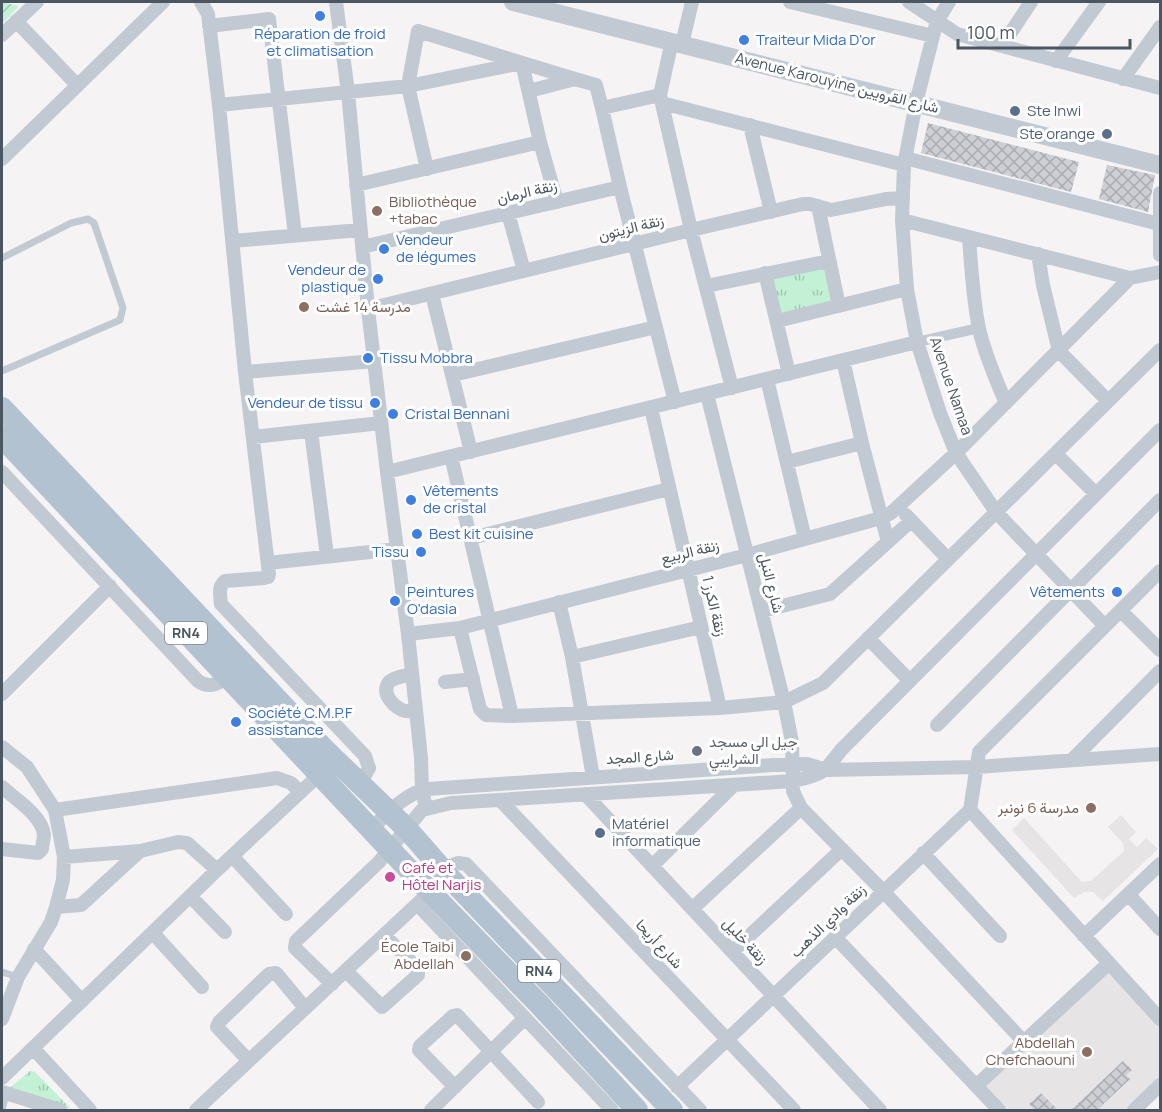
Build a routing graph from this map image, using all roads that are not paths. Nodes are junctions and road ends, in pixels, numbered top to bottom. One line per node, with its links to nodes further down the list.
1 (37, 2): 12 (street)
2 (163, 2): 24 (street)
3 (201, 2): 14 (street)
4 (336, 2): 28 (street)
5 (513, 2): 18 (street, Avenue Karouyine شارع القرويين)
6 (692, 2): 18 (street)
7 (790, 2): 17 (street)
8 (909, 2): 13 (street)
9 (949, 2): 13 (street, Avenue Namaa)
10 (1031, 2): 19 (street)
11 (1099, 2): 20 (street)
12 (15, 21): 16 (street); 24 (street)
13 (938, 21): 17 (street, Avenue Namaa); 19 (street)
14 (209, 26): 29 (street); 32 (street)
15 (1161, 27): 23 (street)
16 (2, 35)
17 (933, 36): 31 (street, Avenue Namaa)
18 (677, 43): 30 (street); 31 (street, Avenue Karouyine شارع القرويين)
19 (1002, 46): 20 (street)
20 (1056, 61): 23 (street)
21 (522, 63): 22 (street); 25 (street); 25 (street); 27 (street)
22 (575, 79): 27 (street); 33 (street)
23 (1124, 79): 26 (street)
24 (77, 85): 36 (street)
25 (408, 86): 28 (street); 39 (street)
26 (1161, 88)
27 (529, 91): 35 (street)
28 (348, 92): 29 (street); 40 (street)
29 (279, 99): 32 (street); 52 (street)
30 (661, 99): 33 (street); 34 (street); 51 (street)
31 (916, 103): 37 (street, Avenue Namaa); 38 (street, Avenue Karouyine شارع القرويين)
32 (219, 105): 54 (street)
33 (602, 108): 41 (street)
34 (750, 125): 37 (street); 46 (street)
35 (540, 142): 39 (street); 44 (street)
36 (2, 159)
37 (904, 161): 43 (street, Avenue Namaa); 49 (street)
38 (1161, 165)
39 (427, 169): 40 (street)
40 (356, 185): 50 (street)
41 (620, 187): 44 (street, زنقة الرمان); 55 (street)
42 (1161, 194): 49 (street)
43 (903, 198): 45 (street, زنقة الزيتون); 48 (street, Avenue Namaa)
44 (557, 202): 47 (street, زنقة الرمان)
45 (818, 206): 46 (street, زنقة الزيتون); 60 (street)
46 (771, 212): 51 (street, زنقة الزيتون)
47 (508, 213): 56 (street, زنقة الرمان); 61 (street)
48 (902, 220): 53 (street); 66 (street, Avenue Namaa)
49 (1159, 224): 58 (street)
50 (360, 230): 52 (street); 56 (street)
51 (691, 230): 55 (street, زنقة الزيتون); 65 (street)
52 (295, 236): 54 (street)
53 (969, 237): 57 (street); 72 (street)
54 (232, 241): 79 (street)
55 (634, 244): 61 (street, زنقة الزيتون); 71 (street)
56 (362, 247): 69 (street)
57 (1038, 254): 64 (street); 75 (street)
58 (1161, 255)
59 (2, 258): 78 (lane)
60 (829, 261): 63 (street); 68 (street)
61 (524, 271): 67 (street, زنقة الزيتون)
62 (1161, 272): 64 (street)
63 (765, 273): 65 (street); 70 (street)
64 (1130, 278): 75 (street, زنقة الربيع)
65 (706, 286): 83 (street)
66 (907, 289): 68 (street); 73 (street, Avenue Namaa)
67 (432, 294): 69 (street, زنقة الزيتون); 81 (street)
68 (839, 306): 70 (street)
69 (368, 309): 77 (street)
70 (777, 321): 80 (street)
71 (656, 327): 81 (street); 86 (street)
72 (979, 328): 73 (street); 87 (street)
73 (917, 342): 76 (street); 97 (street, Avenue Namaa)
74 (1161, 350): 85 (street)
75 (1059, 351): 85 (street); 87 (street, زنقة الربيع)
76 (843, 360): 80 (street); 95 (street)
77 (375, 361): 79 (street); 90 (street)
78 (2, 371)
79 (245, 372): 94 (street)
80 (789, 374): 82 (street)
81 (453, 375): 96 (street)
82 (767, 379): 83 (street); 100 (street)
83 (732, 388): 84 (street)
84 (707, 394): 86 (street); 114 (street, شارع النبل)
85 (1108, 401): 98 (street)
86 (675, 402): 89 (street)
87 (1006, 403): 97 (street, زنقة الربيع)
88 (2, 408): 156 (main road, RN4)
89 (651, 408): 96 (street); 103 (street, زنقة الكرز 1)
90 (381, 423): 91 (street); 102 (street)
91 (311, 430): 94 (street); 116 (street)
92 (1161, 430): 104 (street)
93 (2, 437): 136 (main road, RN4)
94 (253, 437): 118 (street)
95 (862, 443): 100 (street); 108 (street)
96 (471, 452): 99 (street)
97 (956, 453): 106 (street, زنقة الربيع); 107 (street, Avenue Namaa)
98 (1056, 454): 104 (street); 107 (street)
99 (451, 456): 102 (street); 110 (street)
100 (787, 462): 111 (street)
101 (2, 472): 121 (street)
102 (387, 472): 113 (street)
103 (669, 489): 110 (street); 119 (street, زنقة الكرز 1)
104 (1096, 494): 115 (street)
105 (1161, 500): 122 (street)
106 (899, 507): 108 (street, زنقة الربيع); 109 (street)
107 (996, 512): 115 (street, Avenue Namaa); 117 (street)
108 (881, 518): 111 (street, زنقة الربيع); 112 (street)
109 (911, 521): 112 (street); 117 (street)
110 (471, 538): 126 (street)
111 (805, 540): 114 (street, زنقة الربيع)
112 (888, 542): 124 (street)
113 (398, 549): 116 (street); 130 (street)
114 (747, 555): 119 (street, زنقة الربيع); 124 (street, شارع النبل)
115 (1036, 555): 122 (street, Avenue Namaa); 138 (street)
116 (327, 556): 118 (street)
117 (948, 559): 131 (street)
118 (268, 562): 156 (street)
119 (688, 569): 123 (street, زنقة الربيع); 129 (street, زنقة الكرز 1)
120 (1160, 574): 125 (street)
121 (110, 586): 136 (street); 140 (street)
122 (1072, 590): 127 (street, Avenue Namaa); 146 (street)
123 (559, 602): 126 (street, زنقة الربيع); 133 (street)
124 (762, 611): 141 (street, شارع النبل)
125 (1121, 611): 127 (street); 132 (street)
126 (489, 619): 128 (street, زنقة الربيع); 145 (street)
127 (1106, 626): 151 (street)
128 (460, 627): 130 (street, زنقة الربيع); 137 (street)
129 (701, 627): 133 (street); 142 (street, زنقة الكرز 1)
130 (408, 634): 135 (street)
131 (868, 638): 138 (street); 141 (street)
132 (1161, 650)
133 (572, 657): 144 (street)
134 (1161, 671): 149 (street)
135 (412, 674): 143 (street); 143 (street)
136 (228, 677): 153 (main road, RN4)
137 (472, 679): 139 (street); 145 (street)
138 (910, 681): 152 (street)
139 (445, 682)
140 (2, 694)
141 (784, 702): 142 (street); 150 (street, شارع النبل)
142 (720, 708): 144 (street)
143 (416, 711): 159 (street)
144 (583, 714): 145 (street); 154 (street)
145 (512, 716)
146 (936, 725)
147 (2, 747): 165 (street)
148 (1160, 753): 149 (street)
149 (1072, 760): 151 (street)
150 (792, 764): 152 (street, شارع المجد); 154 (street, شارع المجد); 155 (street, شارع النبل)
151 (977, 766): 152 (street); 166 (street)
152 (826, 770): 155 (street)
153 (320, 775): 160 (street); 169 (main road, RN4)
154 (593, 777): 159 (street, شارع المجد)
155 (793, 781): 157 (street); 164 (street, شارع النبل)
156 (360, 784): 167 (main road, RN4)
157 (734, 786): 161 (street); 178 (street)
158 (2, 787): 170 (street)
159 (422, 790): 163 (street); 167 (street, شارع المجد)
160 (300, 792): 165 (street); 176 (street)
161 (585, 794): 162 (street); 178 (street, زنقة خليل)
162 (500, 800): 163 (street); 209 (street, شارع أريحا)
163 (426, 808): 168 (street)
164 (801, 808): 172 (street); 186 (street)
165 (55, 810): 175 (street)
166 (970, 810): 174 (street, زنقة وادي الذهب); 193 (street)
167 (389, 812): 168 (main road, RN4); 169 (street, شارع المجد)
168 (407, 829): 171 (street); 179 (main road, RN4)
169 (371, 830): 171 (main road, RN4)
170 (2, 849)
171 (390, 849): 184 (main road, RN4); 201 (street)
172 (842, 849): 181 (street); 196 (street)
173 (140, 851): 175 (street); 180 (street); 185 (street)
174 (923, 853): 181 (street, زنقة وادي الذهب); 192 (street)
175 (64, 856): 185 (street)
176 (232, 856): 180 (street); 187 (street)
177 (1161, 864): 182 (street)
178 (652, 866): 186 (street, زنقة خليل)
179 (443, 869): 218 (street); 228 (main road, RN4)
180 (217, 870): 183 (street)
181 (883, 891): 194 (street, زنقة وادي الذهب); 210 (street)
182 (1129, 895): 188 (street); 193 (street)
183 (190, 896): 189 (street); 190 (street)
184 (423, 898): 191 (street); 207 (street); 227 (main road, RN4)
185 (56, 907): 195 (street)
186 (693, 908): 196 (street, زنقة خليل)
187 (286, 914)
188 (1161, 929)
189 (225, 932)
190 (153, 933): 202 (street); 204 (street)
191 (384, 935): 198 (street); 198 (street)
192 (999, 936)
193 (1084, 936): 197 (street)
194 (835, 937): 203 (street, زنقة وادي الذهب); 216 (street)
195 (34, 949): 200 (street); 204 (street)
196 (733, 951): 203 (street, زنقة خليل)
197 (1109, 963): 208 (street); 210 (street)
198 (346, 971): 201 (street)
199 (2, 972): 200 (lane)
200 (18, 977): 206 (street)
201 (332, 984): 205 (street)
202 (202, 987)
203 (774, 996): 209 (street, زنقة وادي الذهب); 231 (street, زنقة خليل)
204 (82, 1001): 211 (street)
205 (305, 1008): 213 (street); 213 (street)
206 (2, 1019)
207 (524, 1019): 212 (street); 226 (street)
208 (1161, 1019)
209 (727, 1041): 218 (street, زنقة وادي الذهب); 230 (street, شارع أريحا)
210 (1024, 1042): 216 (street)
211 (33, 1048): 214 (street); 223 (street)
212 (492, 1051): 217 (street); 217 (street); 220 (street)
213 (249, 1061): 224 (street)
214 (2, 1078)
215 (1161, 1085): 233 (street)
216 (976, 1086): 232 (street)
217 (455, 1087): 225 (street)
218 (677, 1088): 229 (street)
219 (4, 1093): 221 (lane); 222 (street)
220 (538, 1102)
221 (2, 1110)
222 (60, 1110)
223 (90, 1110)
224 (196, 1110)
225 (431, 1110)
226 (612, 1110)
227 (637, 1110)
228 (672, 1110)
229 (700, 1110)
230 (794, 1110)
231 (880, 1110)
232 (999, 1110)
233 (1134, 1110)

